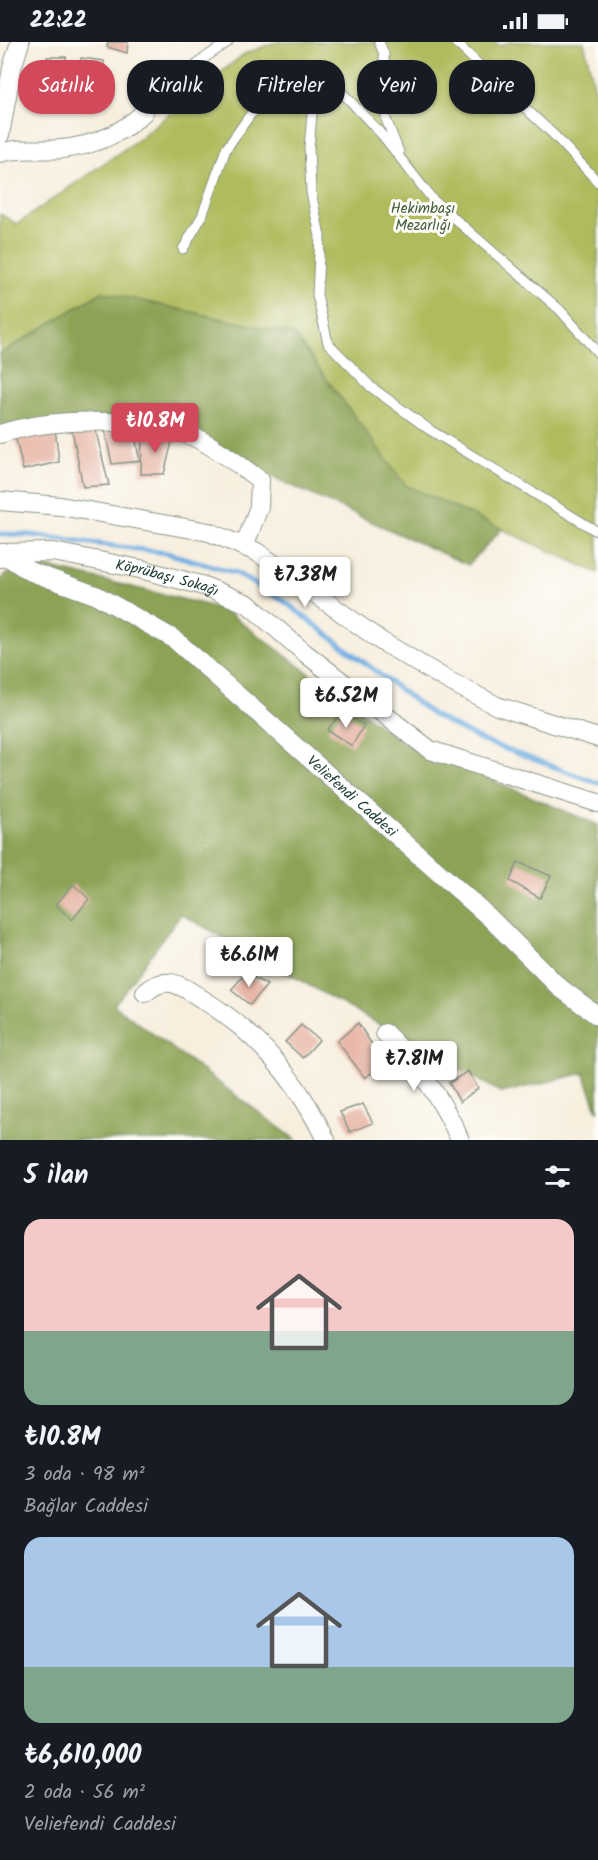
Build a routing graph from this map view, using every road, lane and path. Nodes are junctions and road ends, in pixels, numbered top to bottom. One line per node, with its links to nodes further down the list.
1 (20, 42): 10 (street)
2 (228, 42): 5 (lane)
3 (379, 42): 12 (lane)
4 (455, 42): 13 (lane)
5 (202, 60)
6 (345, 96): 12 (lane)
7 (142, 114): 11 (street)
8 (251, 114): 14 (lane)
9 (312, 114): 18 (lane)
10 (0, 135)
11 (0, 153)
12 (404, 162): 15 (lane)
13 (598, 182)
14 (183, 249)
15 (598, 353)
16 (0, 434): 19 (street)
17 (0, 501): 19 (street)
18 (598, 532)
19 (244, 547): 21 (street)
20 (1, 555): 22 (street, Köprübaşı Sokağı); 24 (street, Veliefendi Caddesi)
21 (598, 738)
22 (598, 803)
23 (145, 993): 26 (street)
24 (598, 1016)
25 (385, 1033): 27 (street)
26 (326, 1140)
27 (460, 1140)

